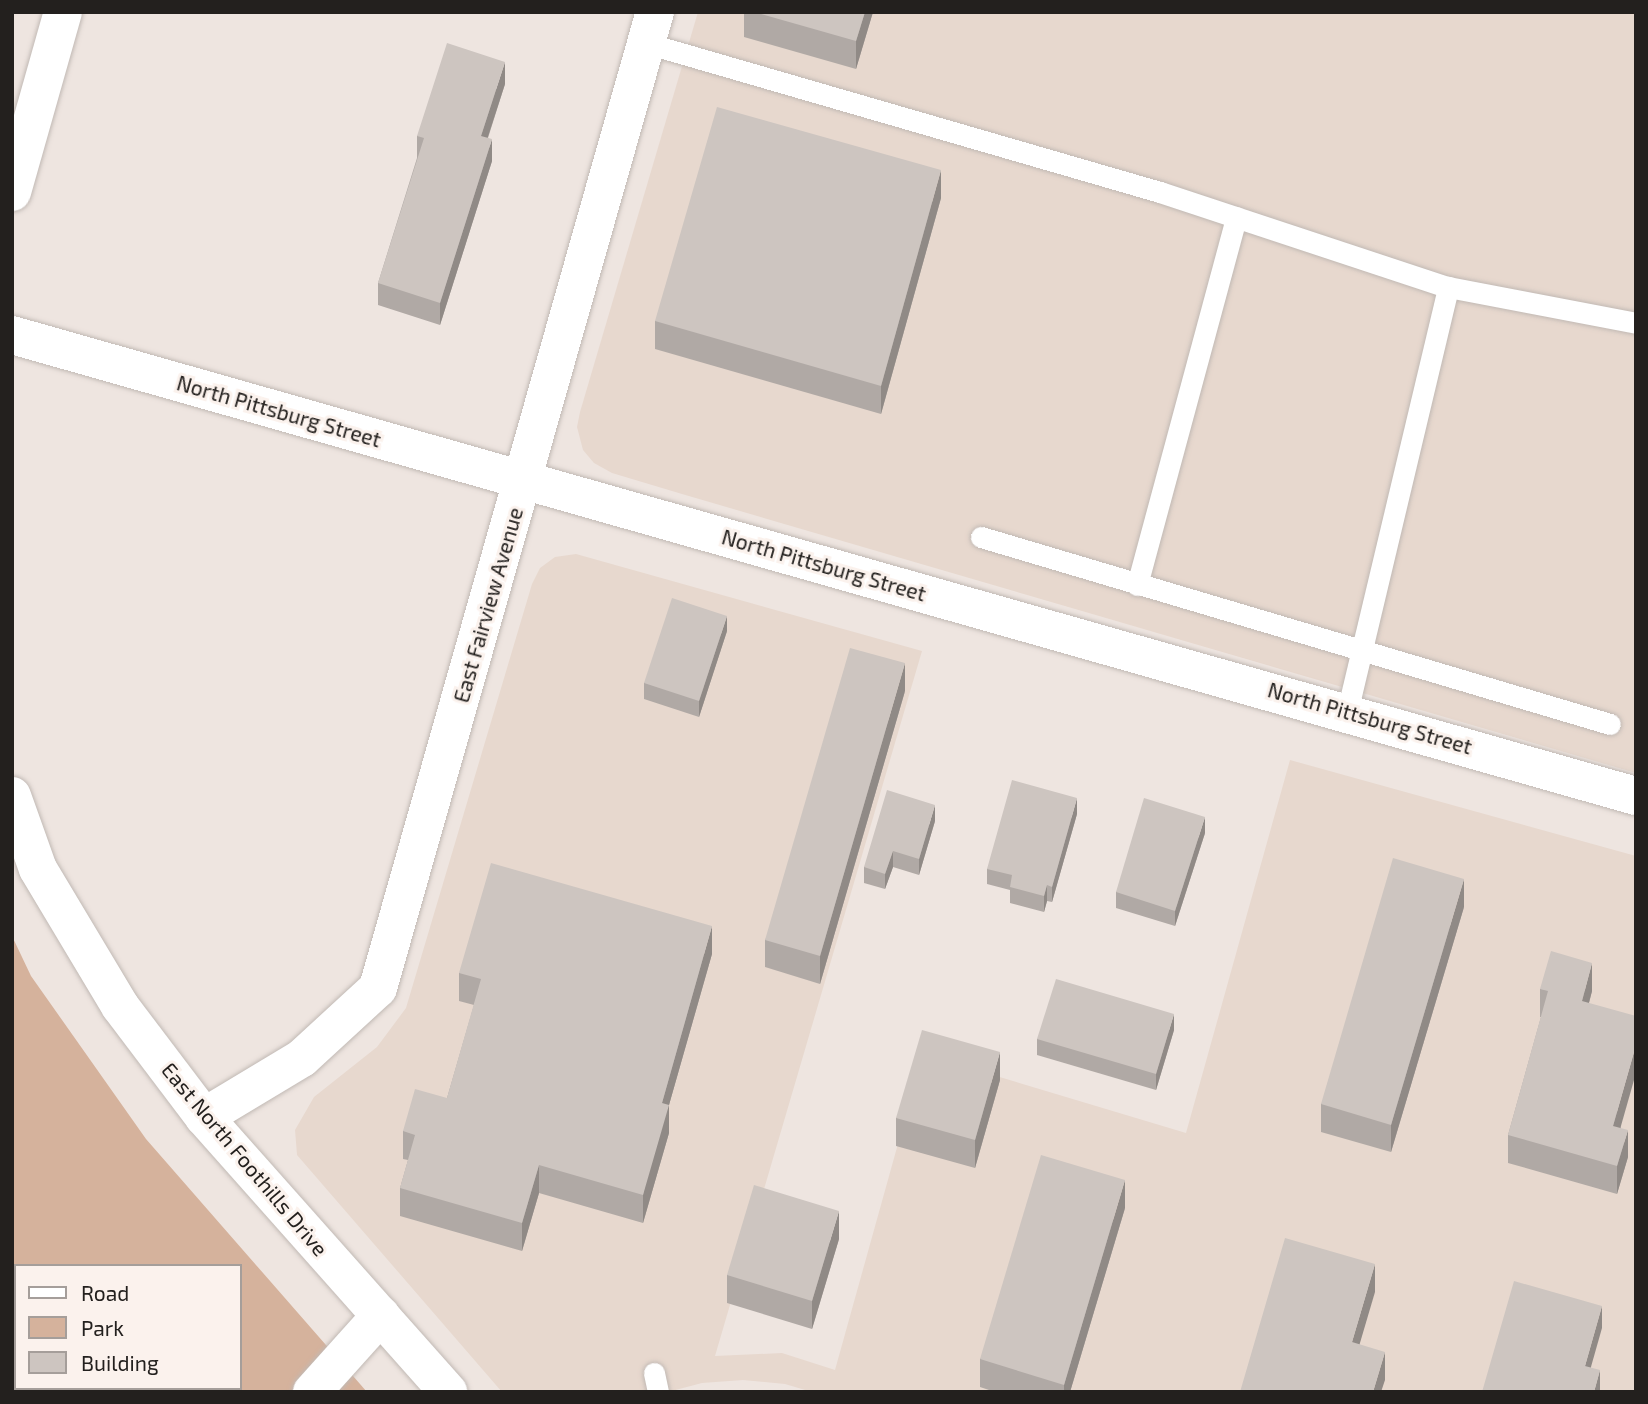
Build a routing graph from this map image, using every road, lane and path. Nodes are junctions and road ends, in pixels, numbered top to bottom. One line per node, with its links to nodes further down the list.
1 (63, 12): 3 (street)
2 (650, 28): 4 (lane); 8 (street, East Fairview Avenue)
3 (12, 192)
4 (1236, 217): 5 (lane); 10 (lane)
5 (1448, 287): 6 (lane); 11 (lane)
6 (1636, 323)
7 (12, 335): 8 (street, North Pittsburg Street)
8 (523, 480): 12 (street, North Pittsburg Street); 16 (street, East Fairview Avenue)
9 (981, 537): 10 (lane)
10 (1137, 585): 11 (lane)
11 (1363, 651): 12 (lane); 13 (lane)
12 (1347, 712): 15 (street, North Pittsburg Street)
13 (1610, 724)
14 (12, 796): 16 (street, East North Foothills Drive)
15 (1636, 796)
16 (204, 1117): 17 (street, East North Foothills Drive)
17 (380, 1315): 18 (street); 19 (street, East North Foothills Drive)
18 (312, 1392)
19 (447, 1392)

